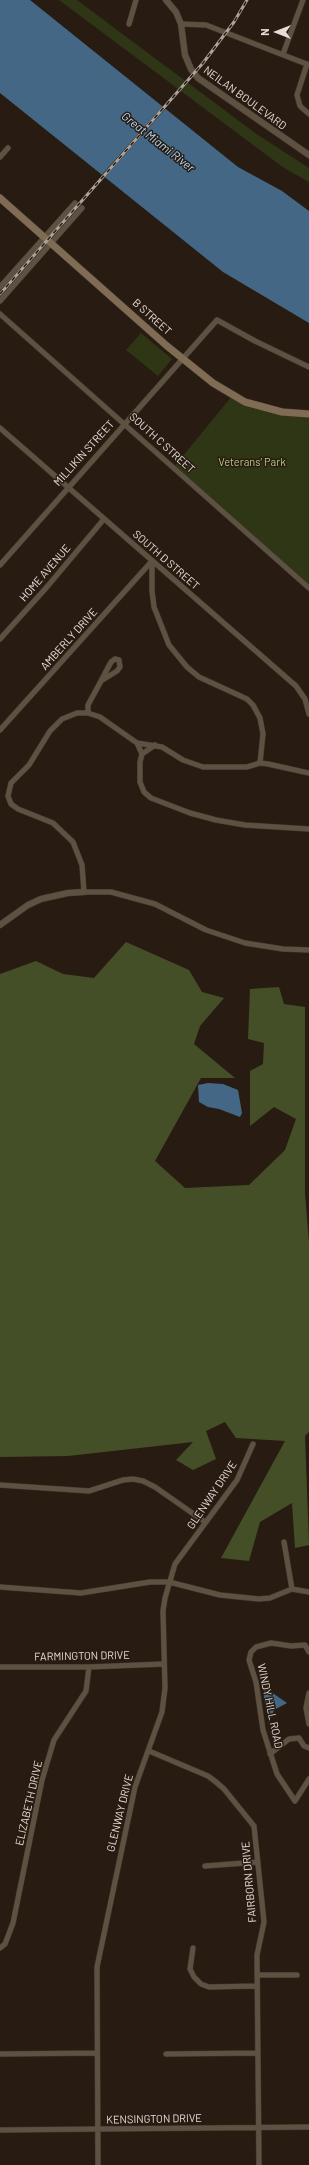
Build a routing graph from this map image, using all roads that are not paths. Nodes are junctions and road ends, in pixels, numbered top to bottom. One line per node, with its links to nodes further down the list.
1 (136, 0): 4 (street)
2 (166, 0): 5 (street, NEILAN BOULEVARD)
3 (303, 0): 6 (street)
4 (129, 24)
5 (180, 24): 6 (street); 10 (street, NEILAN BOULEVARD)
6 (283, 54): 7 (street)
7 (308, 64): 8 (street)
8 (309, 114)
9 (8, 148): 11 (street)
10 (309, 155)
11 (0, 157)
12 (0, 198): 15 (main road, B STREET)
13 (75, 203): 15 (street)
14 (82, 208): 16 (street)
15 (45, 237): 16 (main road, B STREET); 17 (street)
16 (51, 242): 18 (street); 20 (main road, B STREET)
17 (0, 287)
18 (0, 301)
19 (0, 314): 23 (street, SOUTH C STREET)
20 (182, 358): 21 (street, MILLIKIN STREET); 22 (main road, B STREET); 23 (street, MILLIKIN STREET)
21 (309, 367)
22 (309, 414)
23 (124, 423): 25 (street, MILLIKIN STREET); 29 (street, SOUTH C STREET)
24 (0, 428): 25 (street, SOUTH D STREET)
25 (67, 487): 26 (street, SOUTH D STREET); 28 (street, MILLIKIN STREET)
26 (104, 519): 27 (street, SOUTH D STREET); 30 (street, HOME AVENUE)
27 (152, 561): 33 (street, SOUTH D STREET); 34 (street, AMBERLY DRIVE); 38 (street)
28 (0, 565)
29 (309, 588)
30 (0, 639)
31 (101, 681): 31 (street); 32 (street)
32 (88, 713): 35 (street); 41 (street)
33 (309, 714)
34 (0, 730)
35 (137, 743): 36 (street); 37 (street)
36 (155, 745): 37 (street); 38 (street)
37 (142, 754): 40 (street)
38 (260, 763): 39 (street)
39 (309, 773)
40 (309, 829)
41 (84, 892): 42 (street); 43 (street)
42 (0, 925)
43 (309, 950)
44 (253, 1444): 46 (street, GLENWAY DRIVE)
45 (0, 1486): 46 (street)
46 (205, 1522): 48 (street, GLENWAY DRIVE)
47 (284, 1542): 50 (street)
48 (169, 1582): 49 (street); 50 (street); 53 (street, GLENWAY DRIVE)
49 (0, 1587)
50 (292, 1589): 51 (street)
51 (309, 1592)
52 (309, 1652): 60 (street, WINDY HILL ROAD)
53 (164, 1664): 55 (street, FARMINGTON DRIVE); 59 (street, GLENWAY DRIVE)
54 (0, 1667): 55 (street, FARMINGTON DRIVE)
55 (89, 1667): 64 (street, ELIZABETH DRIVE)
56 (309, 1693): 57 (street)
57 (309, 1724)
58 (309, 1748): 60 (street)
59 (149, 1751): 62 (street, FAIRBORN DRIVE); 69 (street, GLENWAY DRIVE)
60 (270, 1754): 61 (street, WINDY HILL ROAD)
61 (309, 1780)
62 (258, 1862): 63 (street); 66 (street, FAIRBORN DRIVE)
63 (206, 1866)
64 (0, 1948)
65 (193, 1948): 68 (street)
66 (257, 1975): 67 (street); 68 (street, FAIRBORN DRIVE)
67 (297, 1975)
68 (256, 1986): 70 (street, FAIRBORN DRIVE)
69 (97, 2053): 71 (street); 75 (street, GLENWAY DRIVE)
70 (258, 2053): 72 (street); 74 (street, FAIRBORN DRIVE)
71 (0, 2054)
72 (166, 2054)
73 (309, 2127): 74 (street, KENSINGTON DRIVE)
74 (259, 2128): 75 (street, KENSINGTON DRIVE); 78 (street, FAIRBORN DRIVE)
75 (98, 2129): 76 (street, KENSINGTON DRIVE); 77 (street, GLENWAY DRIVE)
76 (0, 2130)
77 (98, 2165)
78 (259, 2165)

